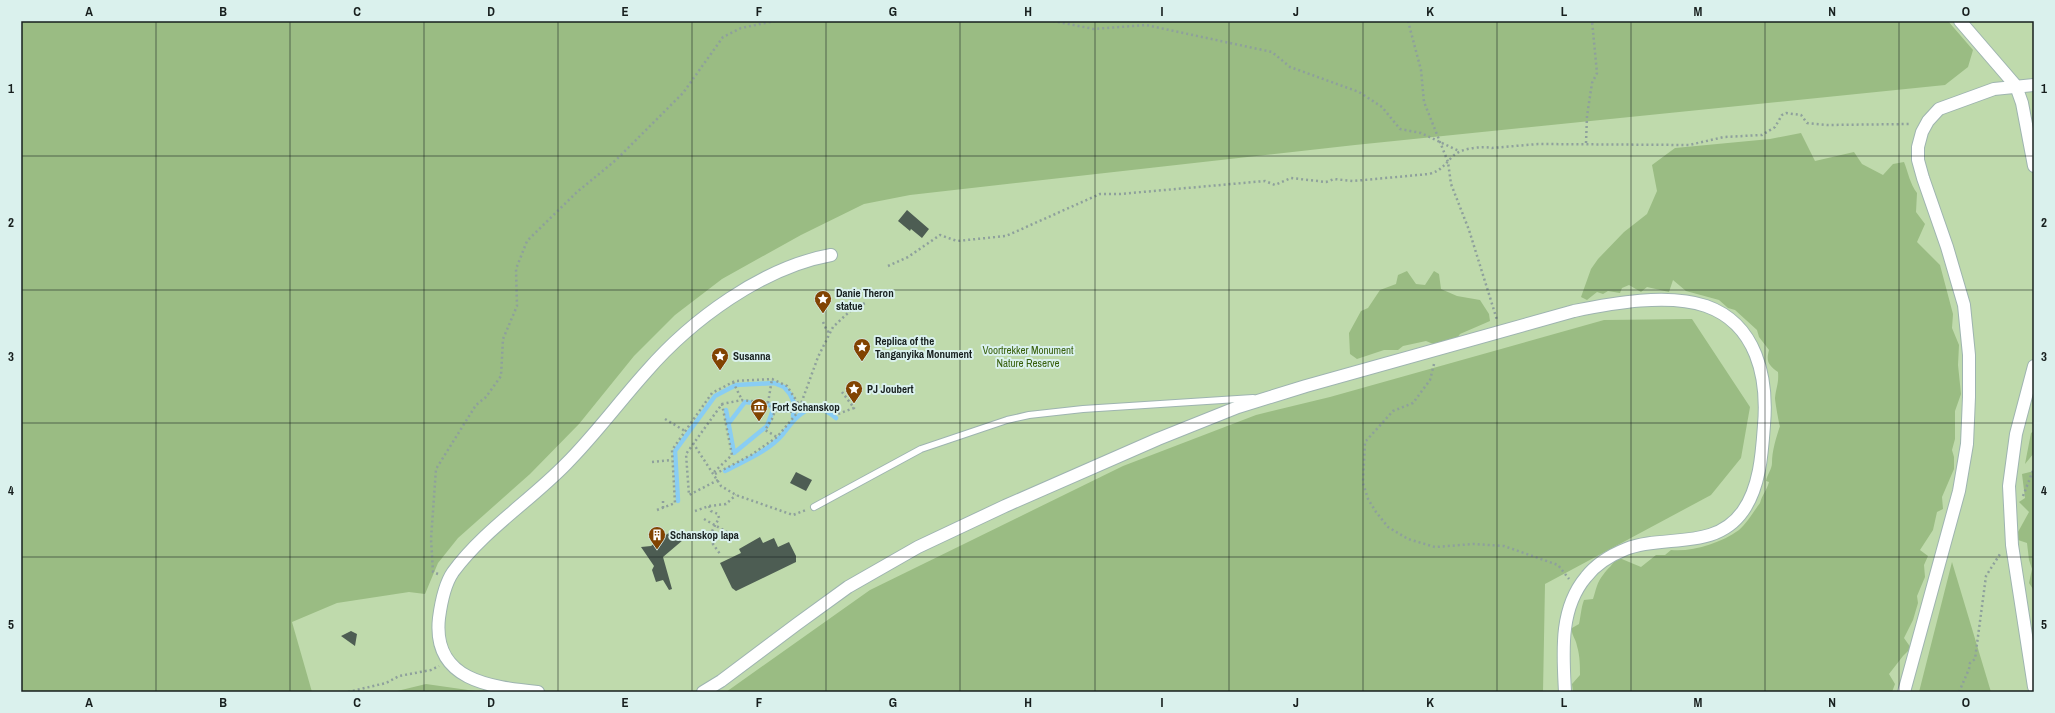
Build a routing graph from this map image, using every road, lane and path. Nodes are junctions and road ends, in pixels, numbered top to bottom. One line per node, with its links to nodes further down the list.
1 (775, 21): 56 (path)
2 (1053, 21): 9 (path)
3 (1408, 21): 9 (path)
4 (1592, 21): 10 (path)
5 (1960, 21): 7 (street)
6 (2034, 85): 7 (street)
7 (2016, 86): 8 (street); 13 (street)
8 (1928, 121): 10 (path); 64 (street)
9 (1439, 141): 11 (path); 12 (path)
10 (1586, 143): 11 (path)
11 (1459, 151): 12 (path)
12 (1448, 162): 15 (path); 18 (path)
13 (2034, 166)
14 (831, 255): 56 (street)
15 (888, 266)
16 (865, 303): 19 (path)
17 (823, 322): 19 (path)
18 (1499, 332): 27 (street); 57 (street)
19 (831, 333): 31 (path)
20 (1434, 363): 57 (path)
21 (2034, 366): 59 (street)
22 (751, 376): 24 (path)
23 (772, 379): 24 (path); 29 (path); 31 (path)
24 (751, 380): 25 (path)
25 (733, 382): 28 (path); 35 (path)
26 (842, 392): 31 (path)
27 (1268, 398): 47 (lane); 62 (street)
28 (742, 400): 29 (path); 30 (path)
29 (768, 403): 32 (path)
30 (722, 404): 37 (path); 41 (path)
31 (800, 406): 33 (path)
32 (775, 410): 33 (path); 36 (path)
33 (798, 412): 36 (path)
34 (666, 418): 35 (path)
35 (685, 431): 38 (path)
36 (777, 437): 41 (path)
37 (693, 443): 41 (path); 42 (path)
38 (672, 460): 39 (path); 48 (path)
39 (652, 462)
40 (2034, 468): 44 (path)
41 (714, 473): 42 (path)
42 (718, 480): 43 (path)
43 (736, 495): 46 (path); 47 (path)
44 (2022, 498)
45 (663, 501): 48 (path)
46 (709, 506): 50 (path); 52 (path)
47 (814, 508)
48 (663, 509): 49 (path)
49 (657, 510)
50 (695, 512)
51 (704, 519): 52 (path)
52 (715, 526): 53 (path); 55 (path)
53 (739, 539)
54 (2000, 553): 65 (path)
55 (720, 554)
56 (450, 579): 58 (street)
57 (1579, 587): 63 (street)
58 (449, 661): 60 (path); 61 (street)
59 (2034, 687)
60 (348, 692)
61 (538, 692)
62 (703, 692)
63 (1565, 692)
64 (1904, 692)
65 (1959, 692)

